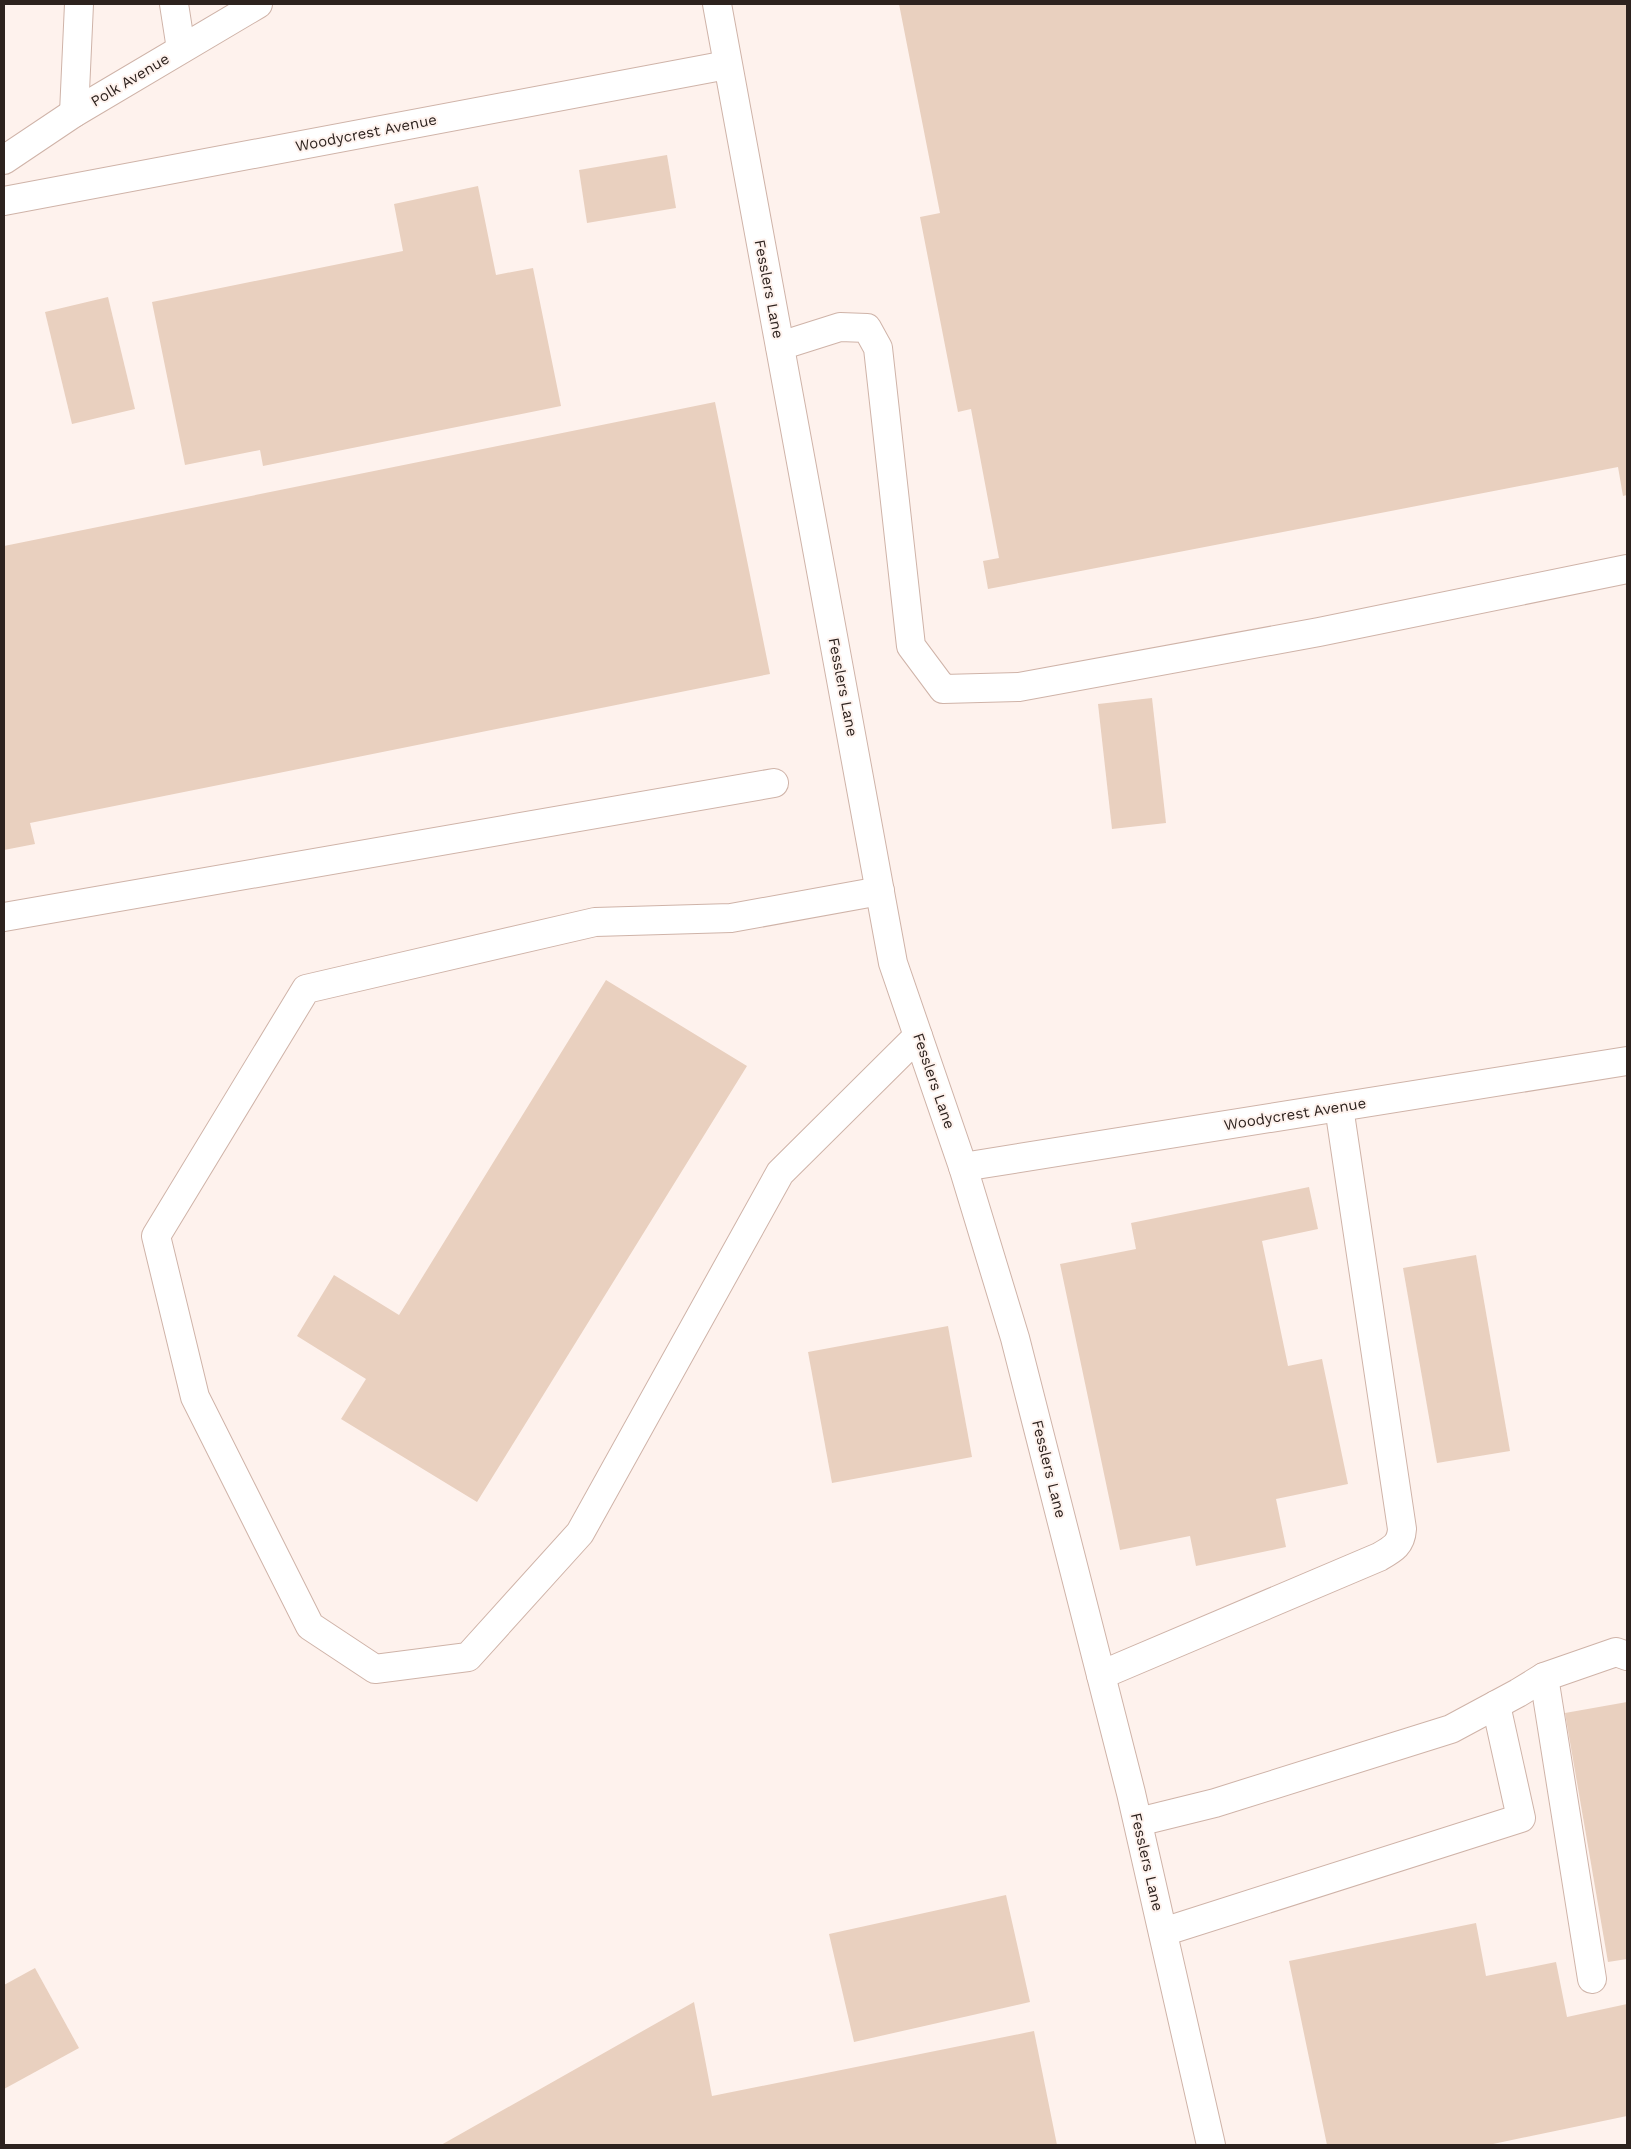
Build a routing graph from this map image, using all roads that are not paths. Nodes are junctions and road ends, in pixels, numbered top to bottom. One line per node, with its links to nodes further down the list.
1 (80, 4): 7 (street)
2 (174, 4): 5 (street)
3 (258, 4): 5 (street, Polk Avenue)
4 (717, 4): 6 (street, Fesslers Lane)
5 (181, 49): 7 (street, Polk Avenue)
6 (727, 65): 9 (street, Woodycrest Avenue); 10 (street, Fesslers Lane)
7 (74, 113): 8 (street, Polk Avenue)
8 (4, 159)
9 (4, 201)
10 (780, 346): 11 (street); 13 (street, Fesslers Lane)
11 (1627, 569)
12 (774, 783): 14 (street)
13 (880, 891): 15 (street, Fesslers Lane); 15 (street)
14 (4, 917)
15 (918, 1036): 18 (street, Fesslers Lane)
16 (1627, 1061): 17 (street, Woodycrest Avenue)
17 (1339, 1107): 18 (street, Woodycrest Avenue); 20 (street)
18 (963, 1167): 20 (street, Fesslers Lane)
19 (1627, 1656): 21 (street)
20 (1101, 1675): 23 (street, Fesslers Lane)
21 (1544, 1677): 22 (street); 25 (street)
22 (1496, 1705): 23 (street); 24 (street)
23 (1138, 1822): 24 (street, Fesslers Lane)
24 (1163, 1932): 26 (street, Fesslers Lane)
25 (1592, 1979)
26 (1211, 2145)

